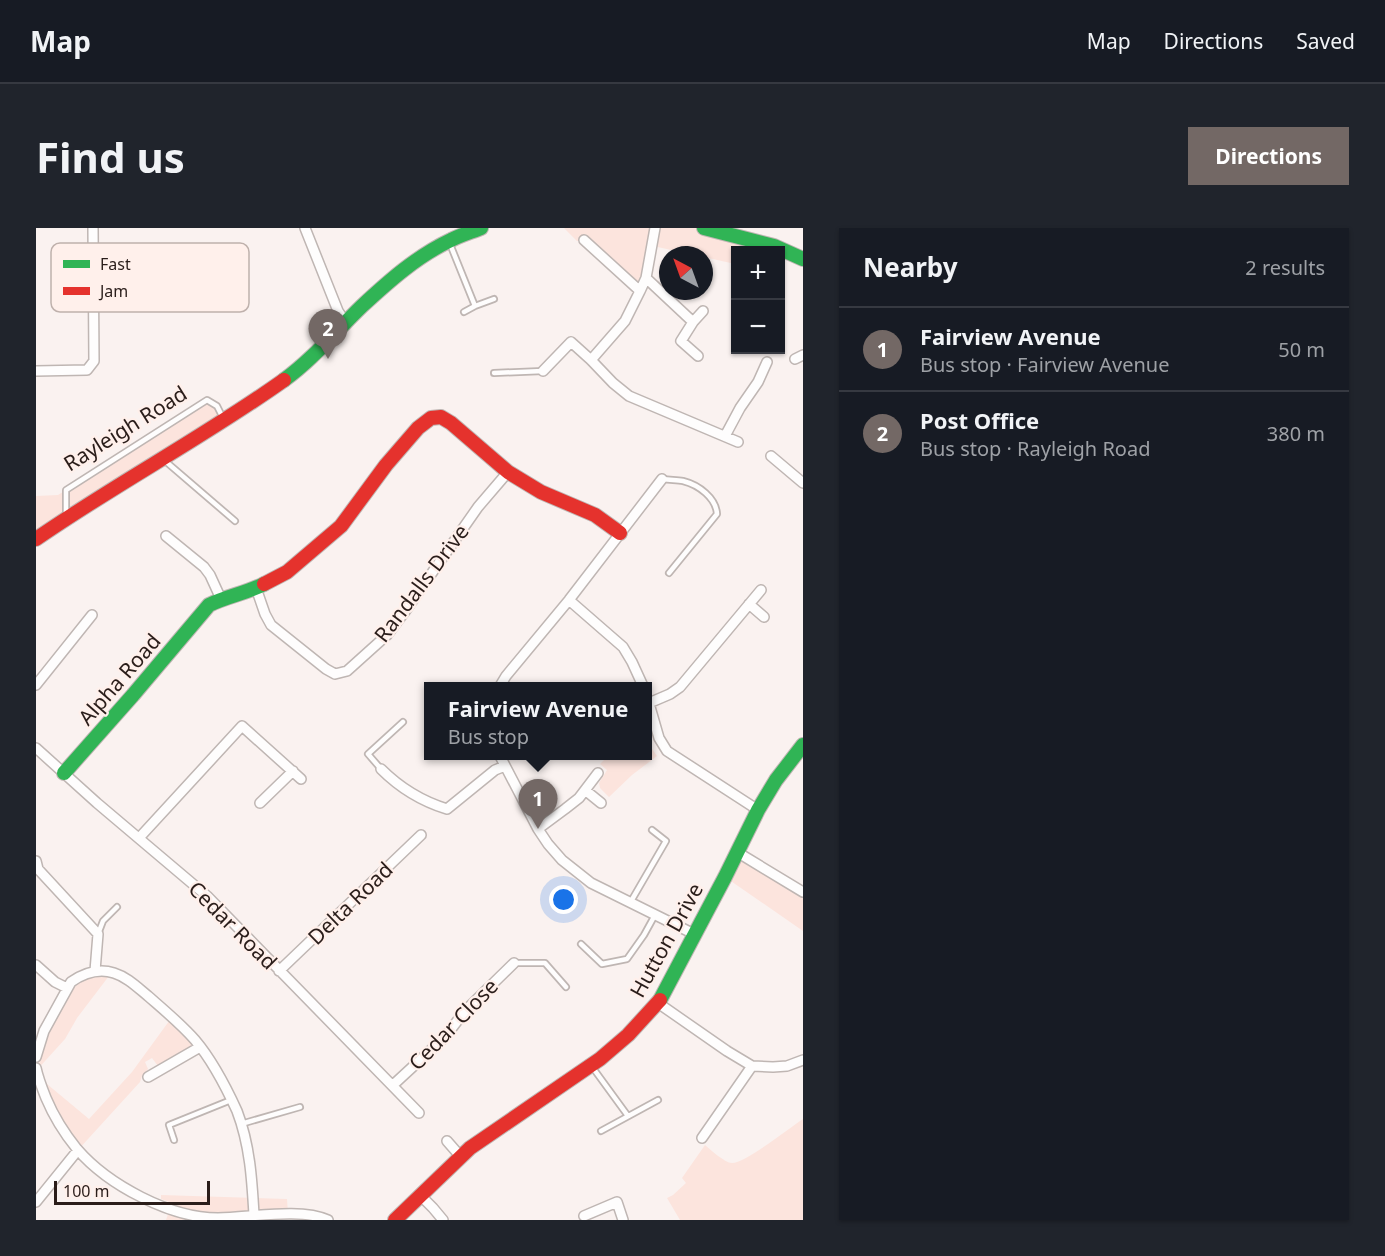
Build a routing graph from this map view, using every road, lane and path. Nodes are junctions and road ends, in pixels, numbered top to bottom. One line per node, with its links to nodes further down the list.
1 (93, 228): 8 (street)
2 (304, 228): 20 (street)
3 (481, 228): 7 (street)
4 (655, 228): 12 (street)
5 (704, 228): 9 (street)
6 (584, 240): 13 (street)
7 (448, 241): 15 (lane); 20 (street)
8 (93, 243)
9 (768, 246)
10 (785, 252): 11 (street)
11 (803, 259)
12 (646, 279): 13 (street); 19 (street)
13 (640, 291): 22 (street)
14 (494, 299): 15 (lane)
15 (475, 306): 18 (lane)
16 (703, 311): 19 (street)
17 (94, 312): 24 (street)
18 (464, 312)
19 (693, 322): 21 (street)
20 (346, 323): 27 (street)
21 (698, 356)
22 (591, 360): 25 (street); 28 (street)
23 (767, 362): 28 (street)
24 (36, 371)
25 (543, 371): 26 (lane)
26 (494, 373)
27 (224, 420): 31 (street); 35 (lane, Rayleigh Road)
28 (725, 436): 29 (street)
29 (738, 442)
30 (771, 456): 34 (street)
31 (162, 459): 35 (street); 36 (lane)
32 (508, 472): 37 (street); 41 (street, Alpha Road); 41 (street, Randalls Drive)
33 (662, 479): 37 (street); 40 (lane)
34 (803, 483)
35 (66, 518): 39 (street)
36 (234, 521)
37 (620, 533): 44 (street)
38 (166, 536): 43 (street)
39 (36, 539)
40 (669, 573)
41 (256, 588): 43 (street, Alpha Road)
42 (761, 590): 45 (street)
43 (221, 599): 61 (street, Alpha Road)
44 (569, 600): 48 (street); 49 (street)
45 (749, 604): 47 (street); 51 (street)
46 (92, 615): 50 (street)
47 (764, 617)
48 (503, 682)
49 (641, 682)
50 (36, 685)
51 (652, 701)
52 (652, 715): 66 (street)
53 (404, 722): 58 (lane)
54 (36, 748): 61 (street, Cedar Road)
55 (801, 753): 66 (street, Hutton Drive)
56 (502, 760): 57 (street)
57 (505, 766): 58 (street); 67 (street)
58 (381, 769)
59 (293, 771): 62 (street); 64 (street); 70 (street)
60 (598, 773): 63 (street)
61 (64, 774): 70 (street, Cedar Road)
62 (301, 779)
63 (585, 790): 65 (street); 67 (street)
64 (260, 803)
65 (601, 803)
66 (758, 810): 71 (street, Hutton Drive)
67 (538, 829): 74 (street)
68 (652, 830): 74 (lane)
69 (421, 835): 83 (street, Delta Road)
70 (140, 838): 83 (street, Cedar Road)
71 (737, 852): 73 (street); 78 (street, Hutton Drive)
72 (36, 861): 77 (street)
73 (803, 892)
74 (630, 903): 76 (street)
75 (117, 907): 77 (lane)
76 (655, 915): 78 (street); 79 (lane)
77 (98, 934): 82 (street)
78 (694, 934): 86 (street, Hutton Drive)
79 (581, 944)
80 (514, 963): 84 (lane); 94 (street, Cedar Close)
81 (36, 965): 85 (street)
82 (95, 971): 85 (street); 87 (street)
83 (279, 971): 94 (street, Cedar Road)
84 (566, 987)
85 (67, 988): 88 (street)
86 (658, 1003): 90 (street, Hutton Drive); 91 (street)
87 (200, 1047): 93 (street); 95 (street)
88 (36, 1057)
89 (803, 1060): 91 (street)
90 (591, 1065): 99 (lane); 106 (street, Hutton Drive)
91 (752, 1066): 102 (street)
92 (36, 1068): 105 (street)
93 (148, 1077)
94 (393, 1085): 98 (street, Cedar Road)
95 (231, 1100): 100 (street); 103 (lane)
96 (658, 1100): 99 (lane)
97 (300, 1107): 100 (lane)
98 (419, 1113)
99 (628, 1116): 101 (lane)
100 (241, 1125): 110 (street)
101 (601, 1131)
102 (702, 1138)
103 (174, 1140)
104 (447, 1141): 106 (street)
105 (78, 1150): 108 (street); 109 (street)
106 (461, 1157): 107 (street, Hutton Drive)
107 (420, 1195): 114 (street, Hutton Drive); 115 (street)
108 (36, 1202)
109 (170, 1209): 110 (street); 112 (street)
110 (254, 1215): 113 (street)
111 (584, 1216): 116 (street)
112 (166, 1220)
113 (328, 1220)
114 (395, 1220)
115 (443, 1220)
116 (623, 1220)

